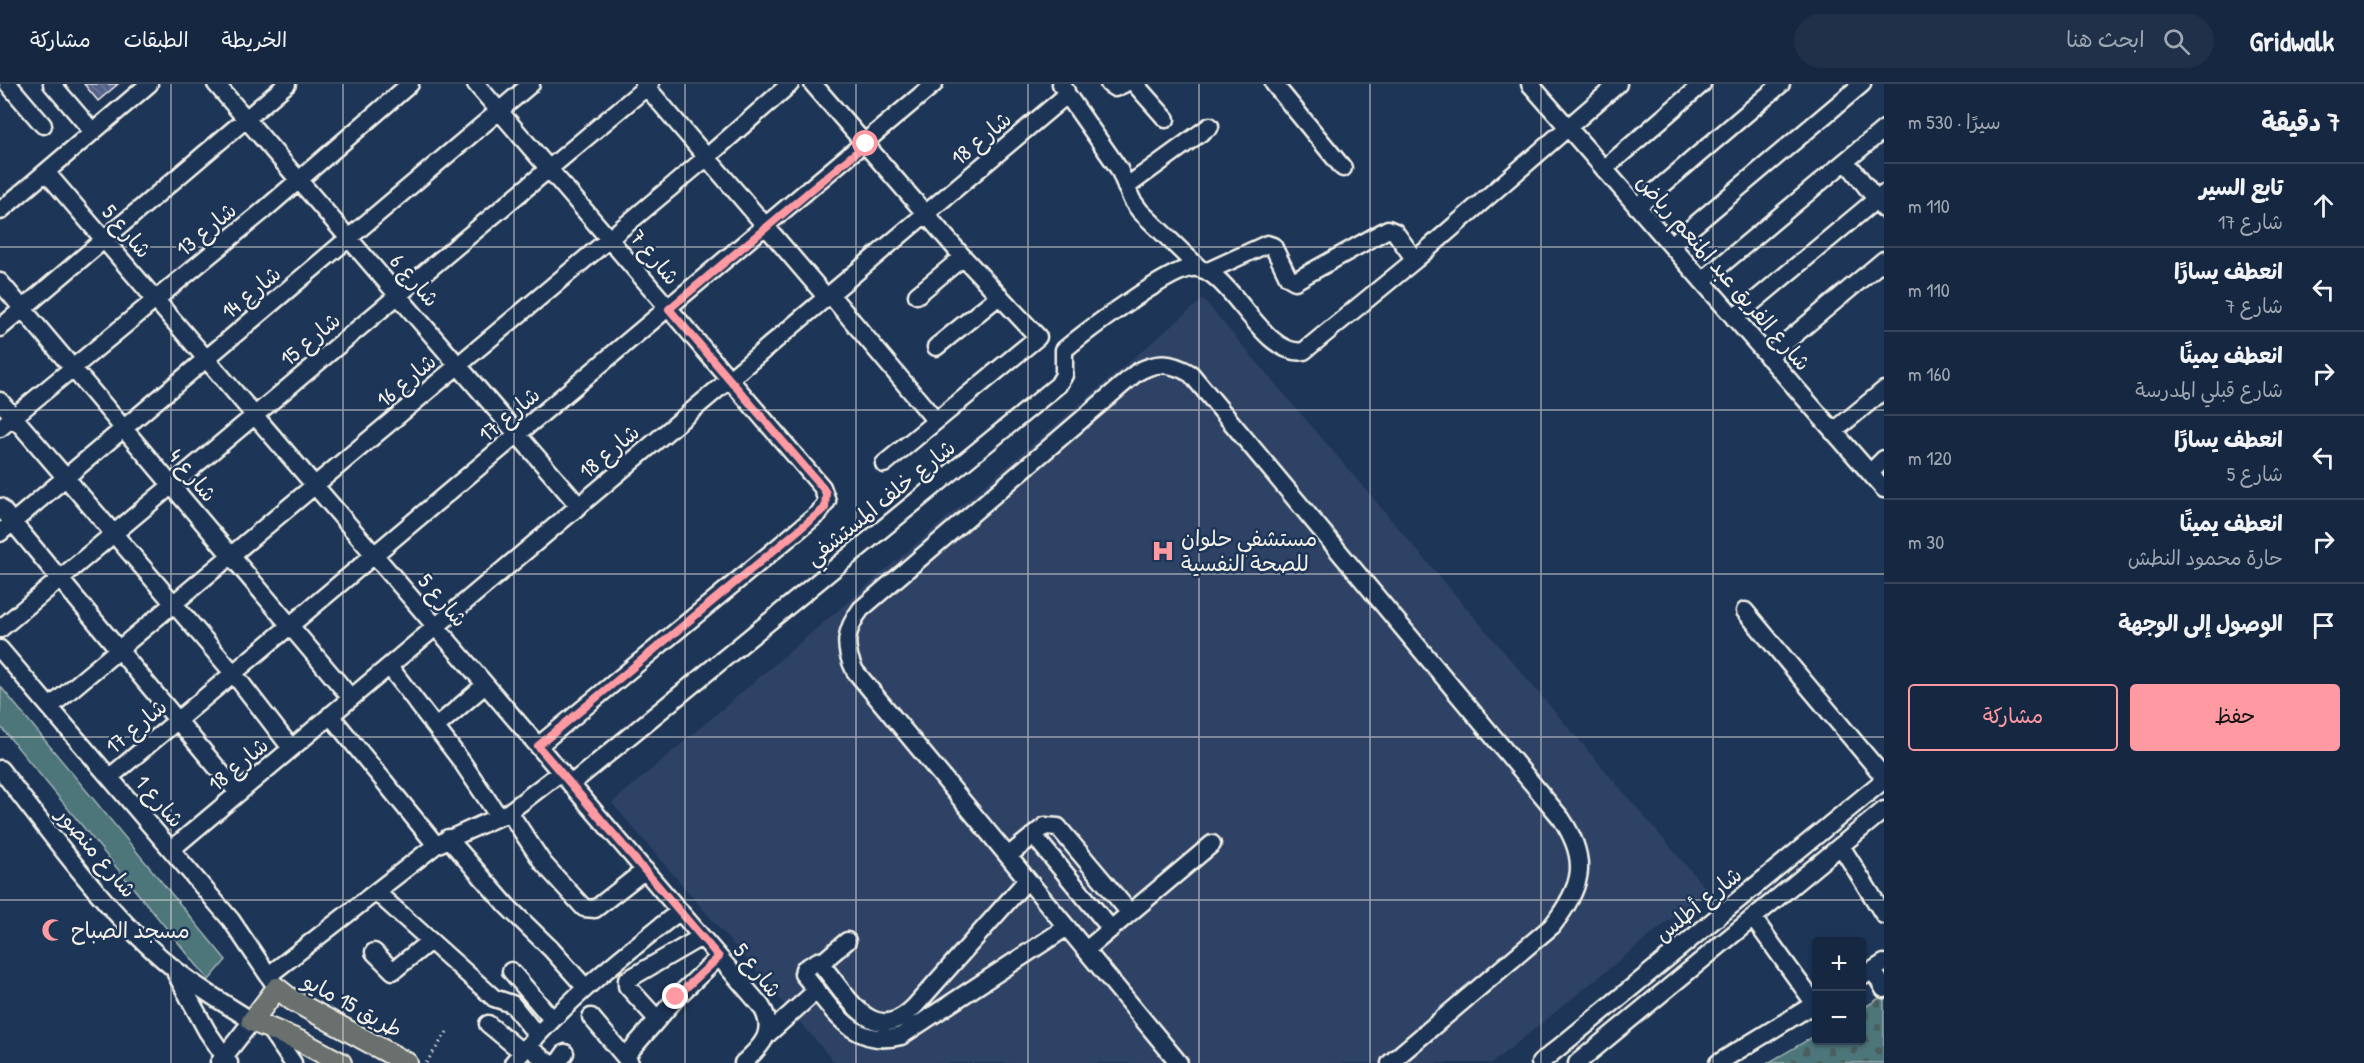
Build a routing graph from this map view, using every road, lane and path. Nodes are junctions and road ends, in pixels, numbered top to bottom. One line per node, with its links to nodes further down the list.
1 (8, 84): 26 (street)
2 (52, 84): 30 (street)
3 (149, 84): 30 (street)
4 (216, 84): 24 (street, شارع 6)
5 (287, 84): 24 (street)
6 (410, 84): 38 (street, شارع 13)
7 (476, 84): 23 (street, شارع 7)
8 (531, 84): 23 (street, شارع 14)
9 (790, 84): 32 (street, شارع 16)
10 (813, 84): 31 (street)
11 (934, 84): 31 (street, شارع 17)
12 (1109, 84): 13 (street)
13 (1124, 84)
14 (1135, 84): 25 (street)
15 (1274, 84): 34 (street)
16 (1618, 84): 28 (street)
17 (1702, 84): 36 (street)
18 (1781, 84): 41 (street)
19 (1862, 84): 48 (street)
20 (647, 85): 32 (street); 35 (street, شارع 15)
21 (1534, 85): 28 (street, شارع الفريق عبد المنعم رياض)
22 (1064, 89): 39 (street); 43 (street, شارع 18)
23 (500, 111): 35 (street, شارع 7); 45 (street, شارع 14)
24 (246, 119): 38 (street, شارع 6); 46 (street)
25 (1166, 119)
26 (43, 125)
27 (1210, 126): 39 (street)
28 (1567, 127): 36 (street, شارع الفريق عبد المنعم رياض); 50 (street)
29 (1884, 129): 33 (street)
30 (93, 132): 37 (street)
31 (866, 144): 43 (street); 44 (street, شارع 17)
32 (707, 158): 44 (street); 47 (street, شارع 16)
33 (1846, 161): 40 (street); 53 (street)
34 (1343, 168)
35 (549, 169): 47 (street, شارع 7); 55 (street, شارع 15)
36 (1604, 169): 41 (street, شارع الفريق عبد المنعم رياض)
37 (46, 172): 42 (street); 46 (street, شارع 5)
38 (299, 179): 45 (street, شارع 6); 59 (street, شارع 13)
39 (1126, 188): 52 (street)
40 (1882, 200): 62 (street)
41 (1637, 207): 48 (street, شارع الفريق عبد المنعم رياض)
42 (0, 211)
43 (926, 214): 49 (street); 56 (street, شارع 18)
44 (766, 228): 56 (street); 61 (street, شارع 17)
45 (349, 238): 55 (street, شارع 6); 66 (street, شارع 14)
46 (104, 239): 59 (street, شارع 5); 60 (street)
47 (609, 239): 61 (street, شارع 7); 67 (street, شارع 16)
48 (1671, 245): 53 (street, شارع الفريق عبد المنعم رياض)
49 (963, 257): 57 (street); 58 (street)
50 (1415, 260): 52 (street, شارع خلف المستشفي); 52 (street)
51 (1884, 260): 65 (street)
52 (1204, 270): 112 (street, شارع خلف المستشفي)
53 (1702, 281): 62 (street, شارع الفريق عبد المنعم رياض)
54 (0, 282): 60 (street, شارع 4)
55 (398, 295): 67 (street, شارع 6); 72 (street, شارع 15)
56 (828, 295): 69 (street, شارع 18); 74 (street)
57 (917, 296)
58 (999, 296): 64 (street); 74 (street)
59 (156, 300): 66 (street, شارع 5); 68 (street, شارع 13)
60 (22, 309): 63 (street); 68 (street, شارع 4)
61 (669, 309): 69 (street, شارع 7); 78 (street, شارع 17)
62 (1734, 318): 65 (street, شارع الفريق عبد المنعم رياض)
63 (0, 328)
64 (936, 347)
65 (1768, 357): 77 (street, شارع الفريق عبد المنعم رياض)
66 (206, 359): 72 (street, شارع 5); 76 (street, شارع 14)
67 (458, 365): 78 (street, شارع 6); 84 (street, شارع 16)
68 (73, 368): 73 (street, شارع 13); 76 (street, شارع 4)
69 (729, 379): 86 (street, شارع 18); 108 (street, شارع 7)
70 (1884, 390): 77 (street)
71 (0, 401): 73 (street)
72 (255, 415): 83 (street, شارع 15); 84 (street, شارع 5)
73 (14, 417): 75 (street, شارع 13); 82 (street)
74 (936, 421): 80 (street)
75 (0, 428)
76 (124, 428): 82 (street, شارع 14); 83 (street, شارع 4)
77 (1833, 432): 81 (street, شارع الفريق عبد المنعم رياض)
78 (518, 435): 86 (street, شارع 6); 91 (street, شارع 17)
79 (1884, 459): 81 (street)
80 (884, 464)
81 (1870, 473): 85 (street, شارع الفريق عبد المنعم رياض)
82 (65, 478): 88 (street, شارع 14); 89 (street)
83 (172, 485): 89 (street, شارع 15); 90 (street, شارع 4)
84 (315, 486): 90 (street, شارع 16); 91 (street, شارع 5)
85 (1884, 489)
86 (579, 506): 96 (street, شارع 18)
87 (0, 507): 88 (street)
88 (7, 527): 92 (street)
89 (113, 534): 92 (street, شارع 15); 93 (street)
90 (231, 556): 93 (street, شارع 16); 95 (street, شارع 4)
91 (375, 556): 95 (street, شارع 17); 96 (street, شارع 5)
92 (61, 578): 97 (street, شارع 15); 99 (street)
93 (173, 604): 99 (street, شارع 16); 101 (street)
94 (1745, 611): 113 (street)
95 (291, 626): 101 (street, شارع 17); 103 (street, شارع 4)
96 (436, 626): 100 (street, شارع 18); 102 (street, شارع 5)
97 (0, 629)
98 (0, 649): 104 (street, شارع 1)
99 (119, 649): 104 (street, شارع 16); 106 (street)
100 (389, 666): 103 (street, شارع 18); 107 (street)
101 (234, 674): 106 (street, شارع 17); 109 (street)
102 (485, 685): 107 (street); 108 (street, شارع 5)
103 (351, 698): 105 (street, شارع 18)
104 (50, 707): 111 (street, شارع 1)
105 (330, 716): 109 (street, شارع 18); 118 (street)
106 (178, 721): 111 (street, شارع 17); 114 (street)
107 (436, 727): 116 (street)
108 (538, 746): 112 (street, شارع 5)
109 (291, 748): 114 (street, شارع 18)
110 (0, 769): 139 (street, شارع منصور)
111 (110, 777): 121 (street, شارع 1)
112 (566, 778): 116 (street, شارع خلف المستشفي); 123 (street, شارع 5)
113 (1884, 778): 166 (street, شارع أطلس)
114 (238, 793): 121 (street, شارع 18)
115 (1884, 810): 120 (street, شارع أطلس)
116 (504, 814): 118 (street, شارع خلف المستشفي); 123 (street)
117 (1034, 836): 122 (street); 127 (street); 131 (street)
118 (442, 842): 125 (street, شارع خلف المستشفي); 143 (street)
119 (1212, 844): 127 (street)
120 (1840, 846): 128 (street); 129 (street, شارع أطلس)
121 (172, 849): 142 (street, شارع 1)
122 (1008, 856): 124 (street); 165 (street)
123 (645, 870): 126 (street, شارع 5)
124 (1028, 880): 130 (street); 138 (street)
125 (376, 892): 133 (street); 142 (street, شارع خلف المستشفي)
126 (680, 911): 132 (street, شارع 5); 143 (street)
127 (1130, 913): 131 (street)
128 (1884, 915)
129 (1753, 918): 146 (street); 167 (street, شارع أطلس)
130 (1066, 927): 135 (street); 145 (street)
131 (1111, 929): 135 (street)
132 (701, 937): 137 (street, شارع 5); 150 (street)
133 (430, 940): 136 (street); 155 (street)
134 (847, 941): 138 (street)
135 (1086, 950): 164 (street)
136 (374, 952)
137 (719, 957): 150 (street); 154 (street, شارع 5)
138 (820, 964): 145 (street)
139 (173, 968): 151 (street, شارع منصور); 157 (street)
140 (1873, 970): 144 (street)
141 (511, 971): 149 (street)
142 (273, 982): 151 (main road); 160 (main road, طريق 15 مايو)
143 (585, 987): 149 (street)
144 (1884, 989)
145 (817, 990): 154 (street)
146 (1812, 999)
147 (1812, 1006): 168 (street)
148 (591, 1017): 156 (street)
149 (552, 1019): 155 (street)
150 (657, 1019): 156 (street)
151 (260, 1024): 157 (street); 158 (street, شارع منصور); 159 (main road)
152 (488, 1024): 155 (street)
153 (447, 1032): 161 (path)
154 (768, 1034): 163 (street, شارع 5)
155 (525, 1049): 162 (street)
156 (628, 1060)
157 (225, 1061)
158 (293, 1063)
159 (341, 1063)
160 (407, 1063)
161 (426, 1063)
162 (549, 1063)
163 (743, 1063)
164 (1179, 1063)
165 (1390, 1063)
166 (1540, 1063)
167 (1577, 1063)
168 (1718, 1063)

